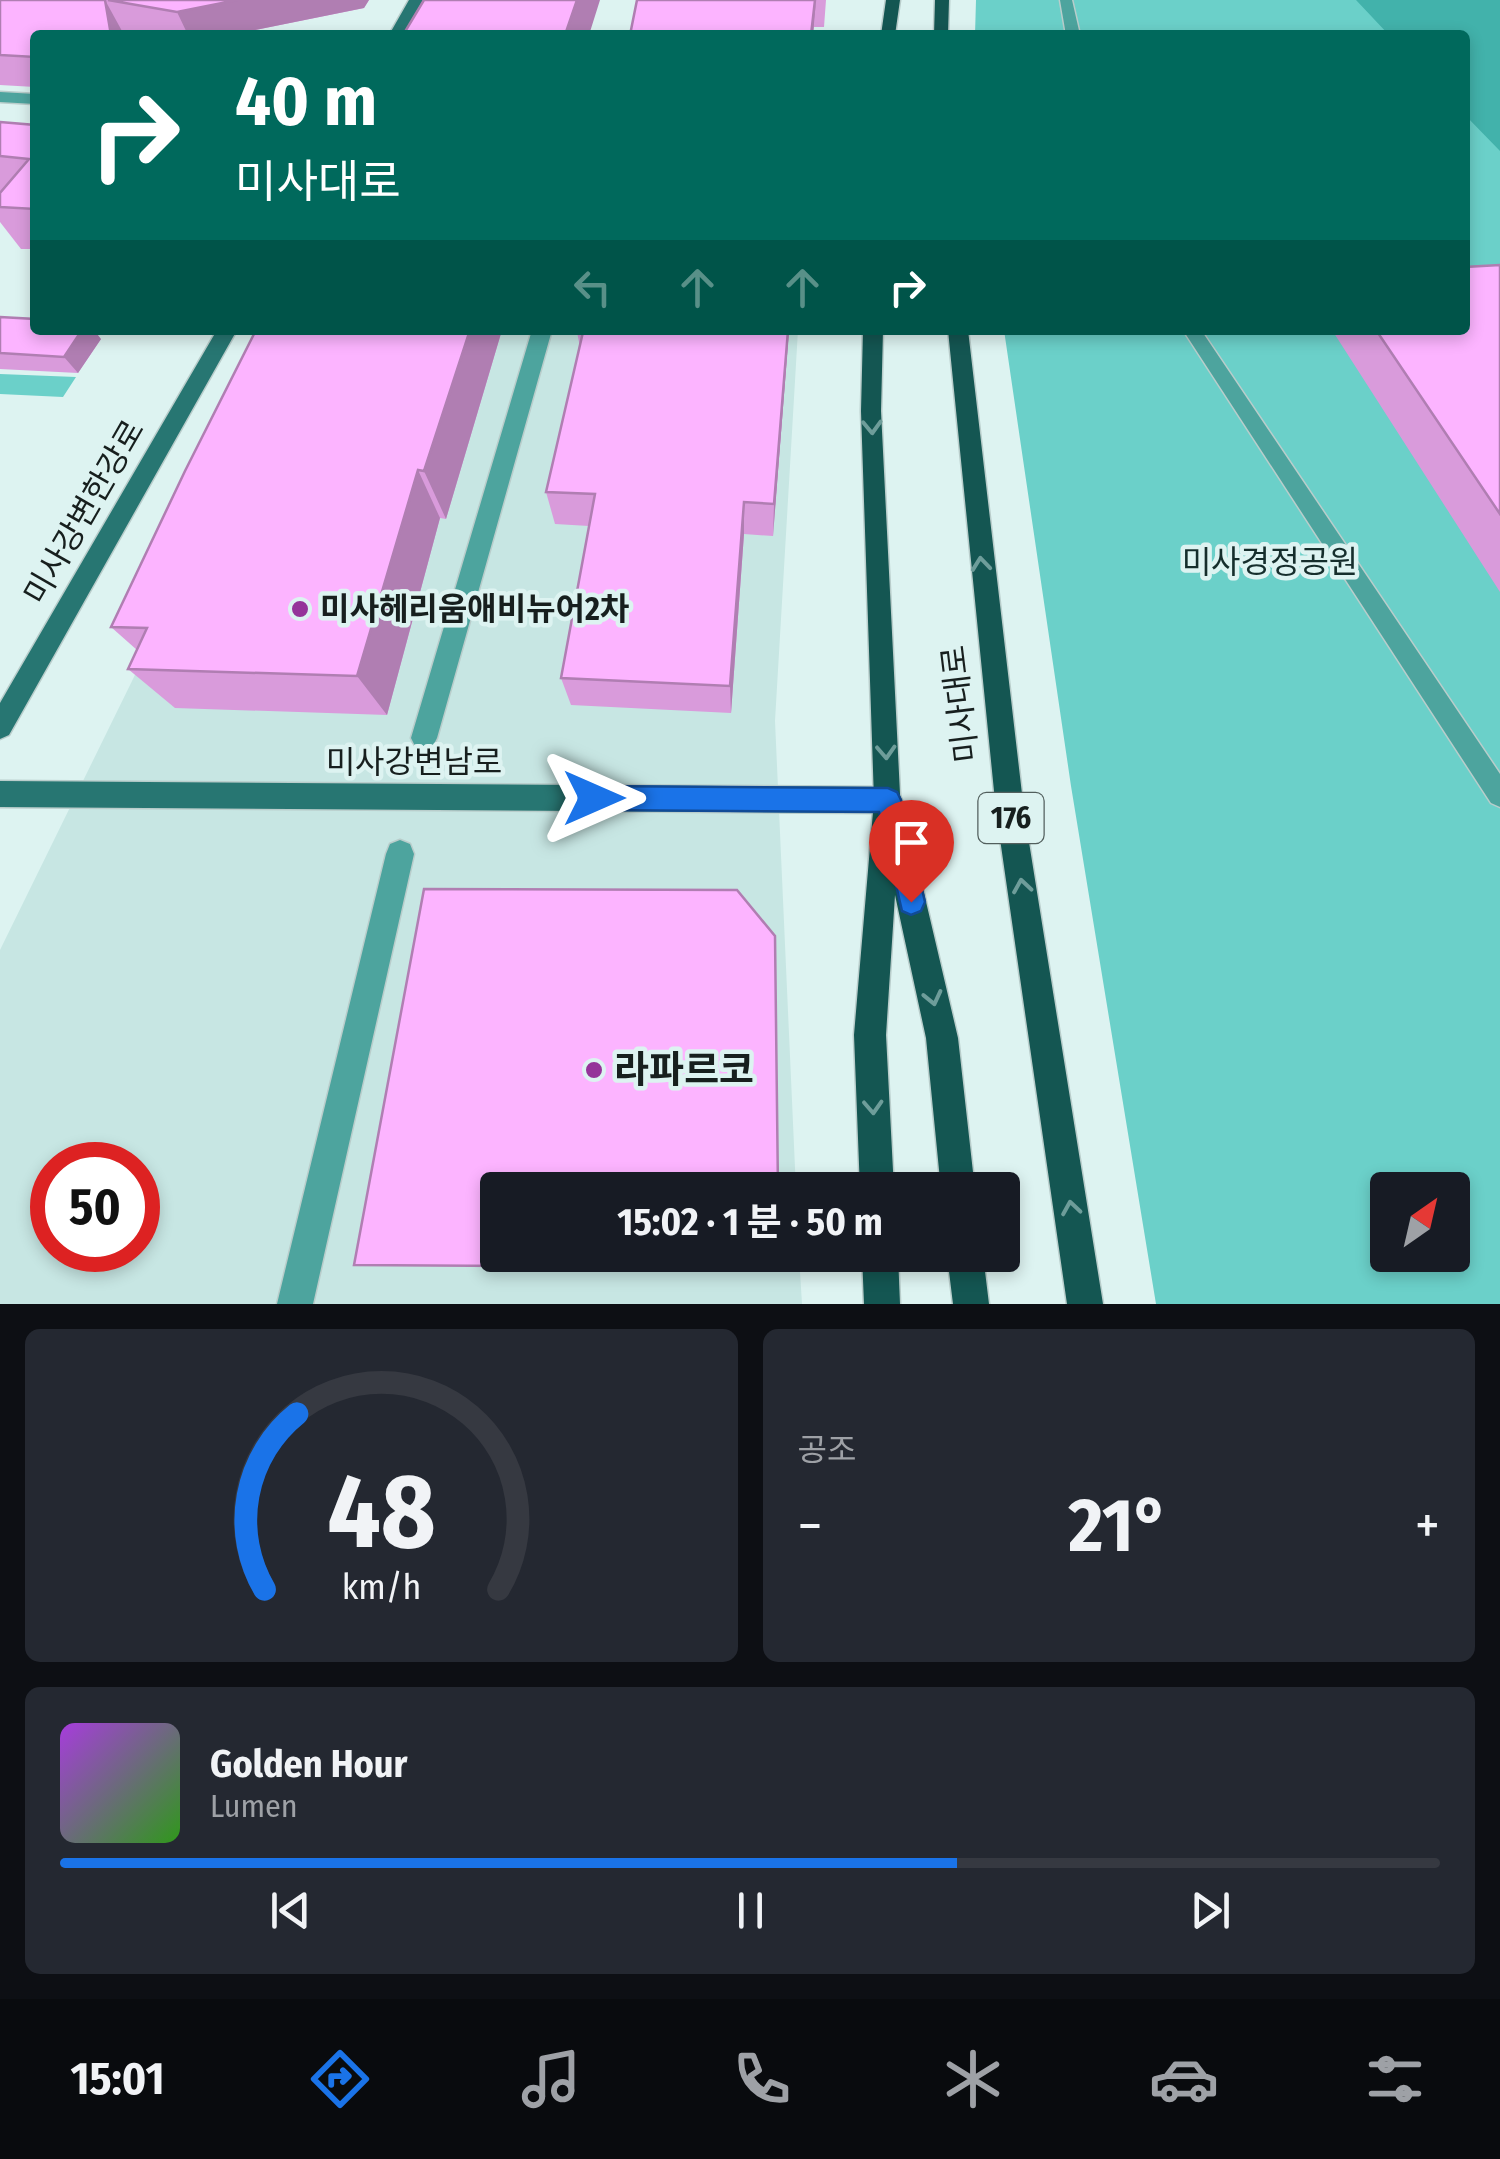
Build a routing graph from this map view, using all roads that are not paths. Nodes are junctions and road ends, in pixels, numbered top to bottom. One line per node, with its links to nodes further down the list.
1 (416, 0): 5 (main road)
2 (893, 0): 6 (main road)
3 (942, 0): 7 (main road)
4 (1066, 0): 8 (lane)
5 (399, 30)
6 (889, 30)
7 (941, 30)
8 (1073, 30)
9 (0, 97): 10 (street)
10 (30, 99)
11 (225, 335): 16 (main road, 미사강변한강로)
12 (541, 335): 17 (street)
13 (873, 335): 20 (main road, one-way to 20)
14 (959, 335): 29 (main road, 미사대로 / 176, one-way to 14)
15 (1195, 335): 19 (lane)
16 (0, 727)
17 (424, 738)
18 (0, 794): 20 (main road, 미사강변남로)
19 (1500, 795)
20 (888, 800): 22 (main road, one-way to 22); 23 (main road, one-way to 23)
21 (400, 854): 26 (street)
22 (876, 1172)
23 (956, 1172)
24 (881, 1272): 27 (main road)
25 (967, 1272): 28 (main road)
26 (295, 1304)
27 (882, 1304)
28 (970, 1304)
29 (1086, 1304)

